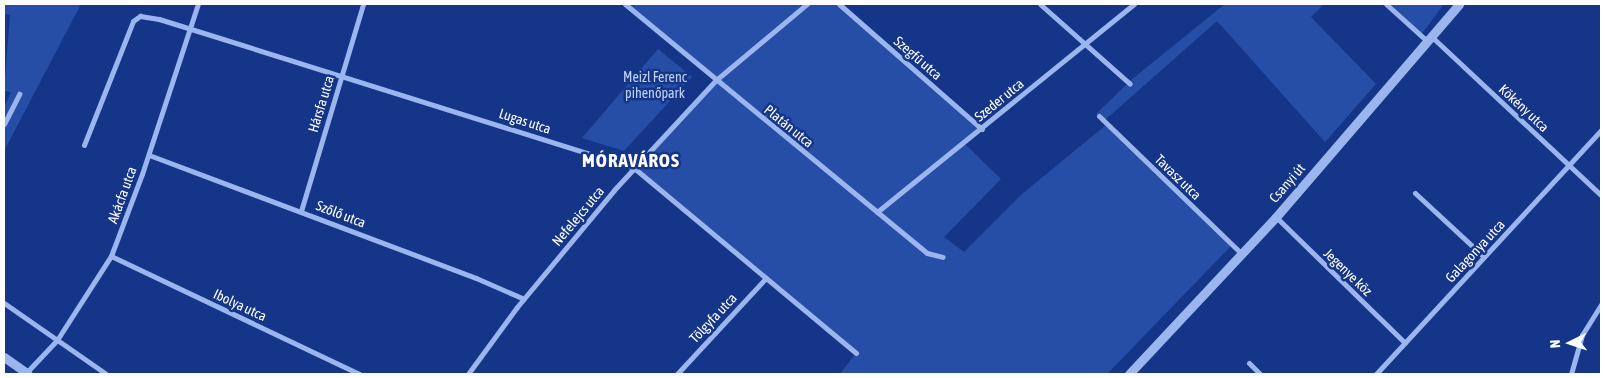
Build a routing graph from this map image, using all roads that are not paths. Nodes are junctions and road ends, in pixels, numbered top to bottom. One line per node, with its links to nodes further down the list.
1 (198, 4): 10 (street, Akácfa utca)
2 (363, 4): 13 (street, Hársfa utca)
3 (625, 4): 14 (street, Platán utca)
4 (807, 4): 14 (street, Nefelejcs utca)
5 (839, 4): 19 (street, Szegfű utca)
6 (1040, 4): 12 (street)
7 (1134, 4): 12 (street, Szeder utca)
8 (1386, 4): 11 (street, Kökény utca)
9 (1458, 4): 11 (street, Csanyi út)
10 (190, 30): 13 (street, Lugas utca); 21 (street, Lugas utca); 22 (street, Akácfa utca)
11 (1430, 40): 23 (street, Kökény utca); 29 (street, Csanyi út)
12 (1086, 43): 15 (street); 19 (street, Szeder utca)
13 (341, 76): 24 (street, Lugas utca); 27 (street, Hársfa utca)
14 (716, 80): 24 (street, Nefelejcs utca); 28 (street, Platán utca)
15 (1130, 84)
16 (19, 94): 18 (street)
17 (1099, 116): 30 (street, Tavasz utca)
18 (4, 124)
19 (982, 129): 28 (street, Szeder utca)
20 (1601, 130): 23 (street, Galagonya utca)
21 (84, 146)
22 (149, 155): 27 (street, Szőlő utca); 31 (street, Akácfa utca)
23 (1569, 165): 26 (street, Kökény utca); 33 (street, Galagonya utca)
24 (634, 168): 34 (street, Lugas utca); 35 (street, Nefelejcs utca)
25 (1414, 193): 33 (street)
26 (1601, 195)
27 (301, 211): 35 (street, Szőlő utca)
28 (877, 212): 32 (street, Platán utca)
29 (1276, 217): 30 (street, Csanyi út); 39 (street, Jegenye köz)
30 (1242, 254): 48 (street, Csanyi út)
31 (111, 256): 38 (street, Akácfa utca); 45 (street, Ibolya utca)
32 (943, 257)
33 (1484, 257): 39 (street, Galagonya utca)
34 (766, 278): 40 (street, Lugas utca); 47 (street, Tölgyfa utca)
35 (524, 299): 46 (street, Nefelejcs utca)
36 (4, 303): 38 (street)
37 (1601, 305): 51 (street)
38 (56, 340): 43 (street, Akácfa utca); 44 (street)
39 (1405, 343): 50 (street, Galagonya utca)
40 (856, 353)
41 (4, 357): 43 (street)
42 (1249, 363): 49 (street)
43 (26, 374)
44 (106, 374)
45 (360, 374)
46 (468, 374)
47 (677, 374)
48 (1129, 374)
49 (1260, 374)
50 (1376, 374)
51 (1571, 374)

